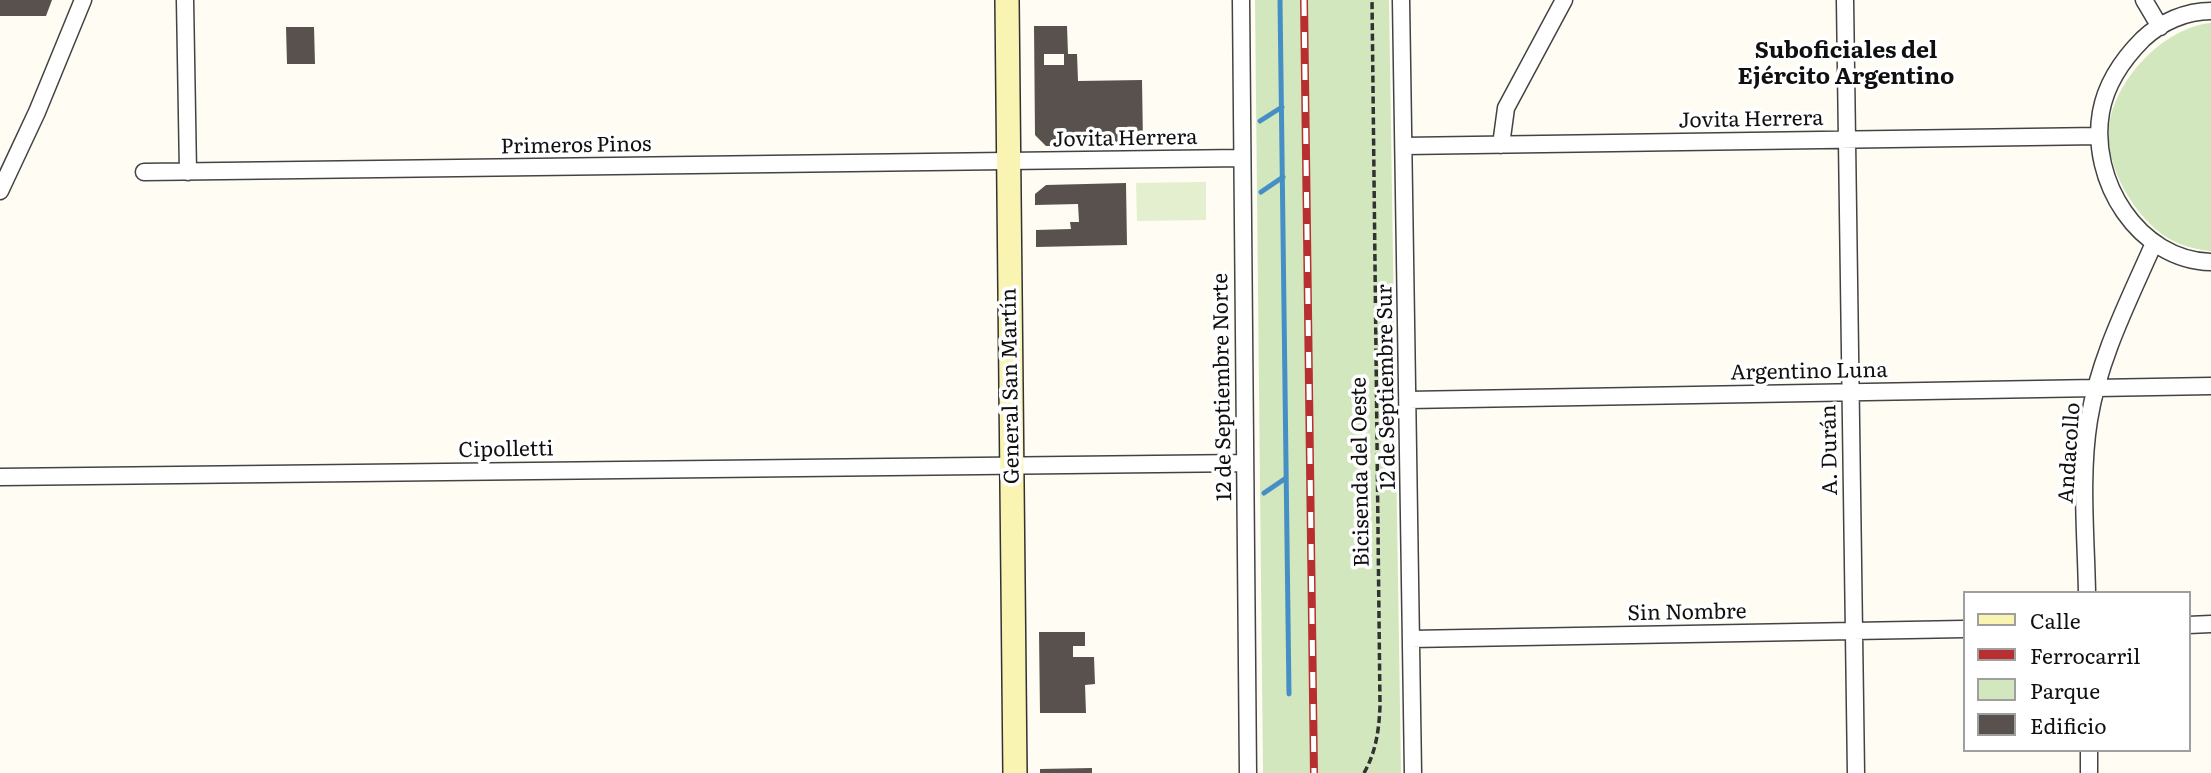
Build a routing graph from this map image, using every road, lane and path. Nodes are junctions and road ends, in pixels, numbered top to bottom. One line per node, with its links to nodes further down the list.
1 (83, 0): 20 (street)
2 (185, 0): 19 (street)
3 (1007, 0): 17 (main road, General San Martín)
4 (1241, 0): 16 (street, 12 de Septiembre Norte)
5 (1372, 0): 39 (path, Bicisenda del Oeste)
6 (1401, 0): 15 (street, 12 de Septiembre Sur)
7 (1564, 0): 14 (street)
8 (1845, 0): 13 (street, A. Durán)
9 (2144, 0): 11 (street)
10 (2211, 11): 11 (street)
11 (2160, 27): 12 (street)
12 (2099, 136): 13 (street, Jovita Herrera); 21 (street)
13 (1847, 139): 14 (street, Jovita Herrera); 25 (street, A. Durán)
14 (1501, 145): 15 (street, Jovita Herrera)
15 (1404, 146): 26 (street, 12 de Septiembre Sur)
16 (1242, 158): 17 (street, Jovita Herrera); 27 (street, 12 de Septiembre Norte)
17 (1009, 161): 19 (street, Primeros Pinos); 28 (main road, General San Martín)
18 (144, 172): 19 (street, Primeros Pinos)
19 (188, 172)
20 (0, 191)
21 (2154, 243): 22 (street); 24 (street, Andacollo)
22 (2211, 262)
23 (2211, 386): 24 (street, Argentino Luna)
24 (2096, 388): 25 (street, Argentino Luna); 30 (street, Andacollo)
25 (1850, 392): 26 (street, Argentino Luna); 34 (street, A. Durán)
26 (1408, 400): 35 (street, 12 de Septiembre Sur)
27 (1245, 463): 28 (street); 38 (street, 12 de Septiembre Norte)
28 (1012, 466): 29 (street, Cipolletti); 37 (main road, General San Martín)
29 (0, 477)
30 (2087, 591)
31 (2211, 624): 32 (street)
32 (2190, 625)
33 (1962, 629): 34 (street, Sin Nombre)
34 (1854, 631): 35 (street, Sin Nombre); 41 (street, A. Durán)
35 (1411, 639): 40 (street, 12 de Septiembre Sur)
36 (2089, 752): 42 (street)
37 (1015, 773)
38 (1248, 773)
39 (1364, 773)
40 (1413, 773)
41 (1856, 773)
42 (2089, 773)

